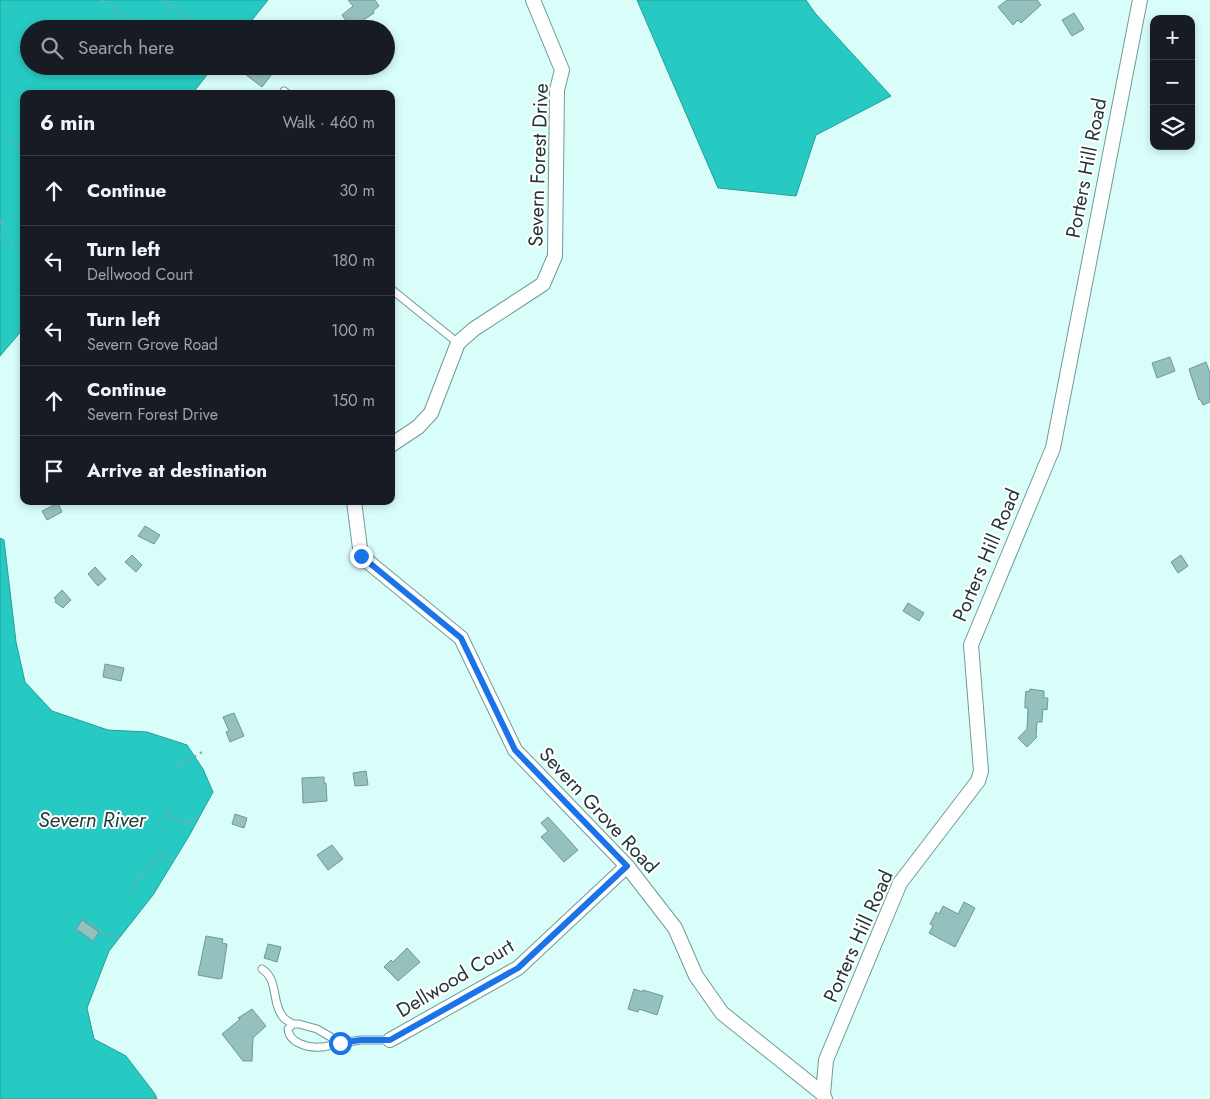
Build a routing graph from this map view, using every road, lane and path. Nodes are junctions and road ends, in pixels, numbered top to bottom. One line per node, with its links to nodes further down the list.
1 (102, 0): 7 (path)
2 (164, 0): 5 (path)
3 (533, 0): 16 (street, Severn Forest Drive)
4 (1140, 0): 33 (street, Porters Hill Road)
5 (170, 5): 6 (path); 8 (path)
6 (166, 11)
7 (129, 20)
8 (191, 20)
9 (7, 138): 10 (path)
10 (20, 147)
11 (0, 222): 12 (path)
12 (6, 232)
13 (10, 243): 14 (path)
14 (20, 248)
15 (395, 292): 16 (lane)
16 (458, 343): 17 (street, Severn Forest Drive)
17 (395, 442)
18 (355, 505): 24 (street, Severn Grove Road)
19 (204, 751): 20 (path)
20 (177, 766)
21 (168, 809): 22 (path)
22 (200, 816)
23 (173, 862): 25 (path)
24 (627, 866): 30 (street, Dellwood Court); 33 (street, Severn Grove Road)
25 (132, 890)
26 (83, 918): 27 (path)
27 (119, 938)
28 (262, 969): 29 (lane)
29 (293, 1024): 31 (lane); 31 (lane)
30 (390, 1040): 31 (lane)
31 (340, 1043)
32 (155, 1094): 34 (path)
33 (824, 1096)
34 (149, 1099)

